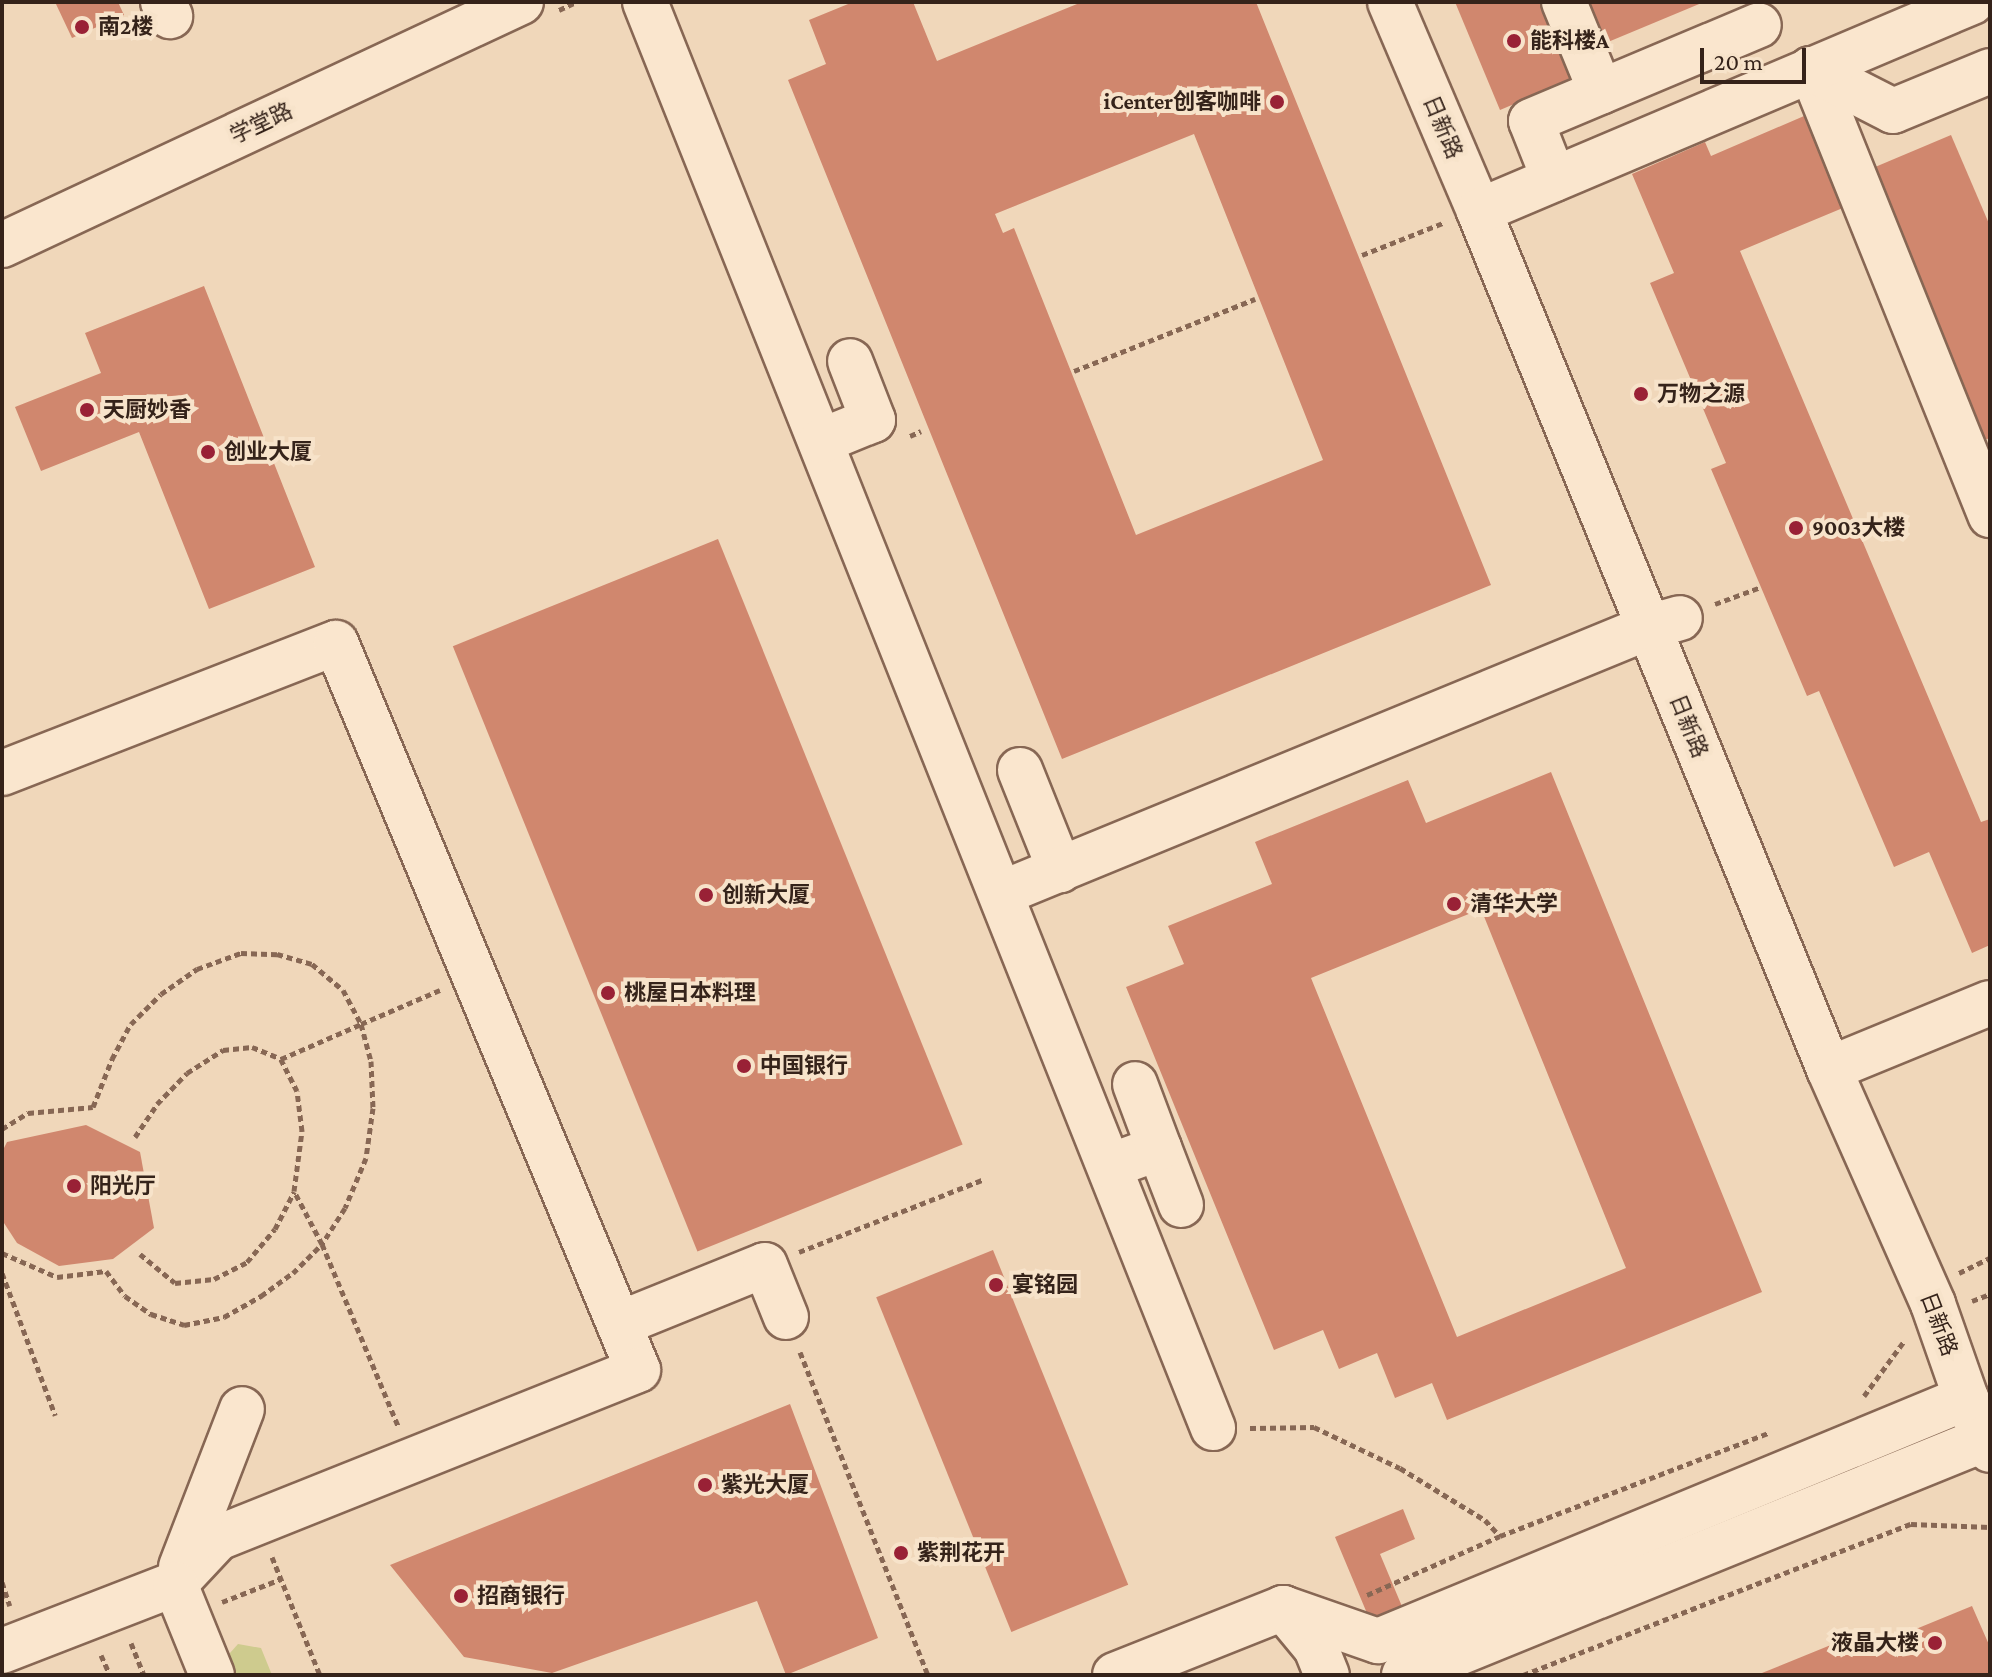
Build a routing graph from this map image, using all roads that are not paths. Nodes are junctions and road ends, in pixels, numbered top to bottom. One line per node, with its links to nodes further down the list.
1 (521, 2): 12 (street, 学堂路)
2 (645, 2): 14 (street)
3 (1390, 2): 11 (street, 日新路)
4 (1564, 2): 9 (street)
5 (1972, 2): 7 (street)
6 (1759, 25): 9 (street)
7 (1811, 69): 8 (street); 10 (street); 15 (street)
8 (1990, 71)
9 (1601, 92): 10 (street)
10 (1554, 179): 11 (street)
11 (1479, 211): 16 (street, 日新路)
12 (2, 245)
13 (850, 361): 14 (street)
14 (821, 441): 20 (street)
15 (1990, 515)
16 (1665, 622): 19 (street); 22 (street, 日新路)
17 (1020, 770): 19 (street)
18 (2, 773): 28 (street)
19 (1060, 870): 20 (street)
20 (1002, 893): 25 (street)
21 (1990, 1003): 22 (street)
22 (1829, 1069): 29 (street, 日新路)
23 (1135, 1084): 24 (street)
24 (1159, 1148): 25 (street); 26 (street)
25 (1110, 1166): 31 (street)
26 (1181, 1205)
27 (786, 1317): 28 (street)
28 (619, 1324): 33 (street)
29 (1966, 1398): 32 (street, 日新路); 34 (street)
30 (242, 1409): 33 (street)
31 (1213, 1428)
32 (1987, 1444): 39 (street)
33 (175, 1584): 35 (street); 36 (street)
34 (1283, 1608): 37 (street); 38 (street)
35 (2, 1651)
36 (212, 1675)
37 (1115, 1675)
38 (1327, 1675)
39 (1404, 1675)

